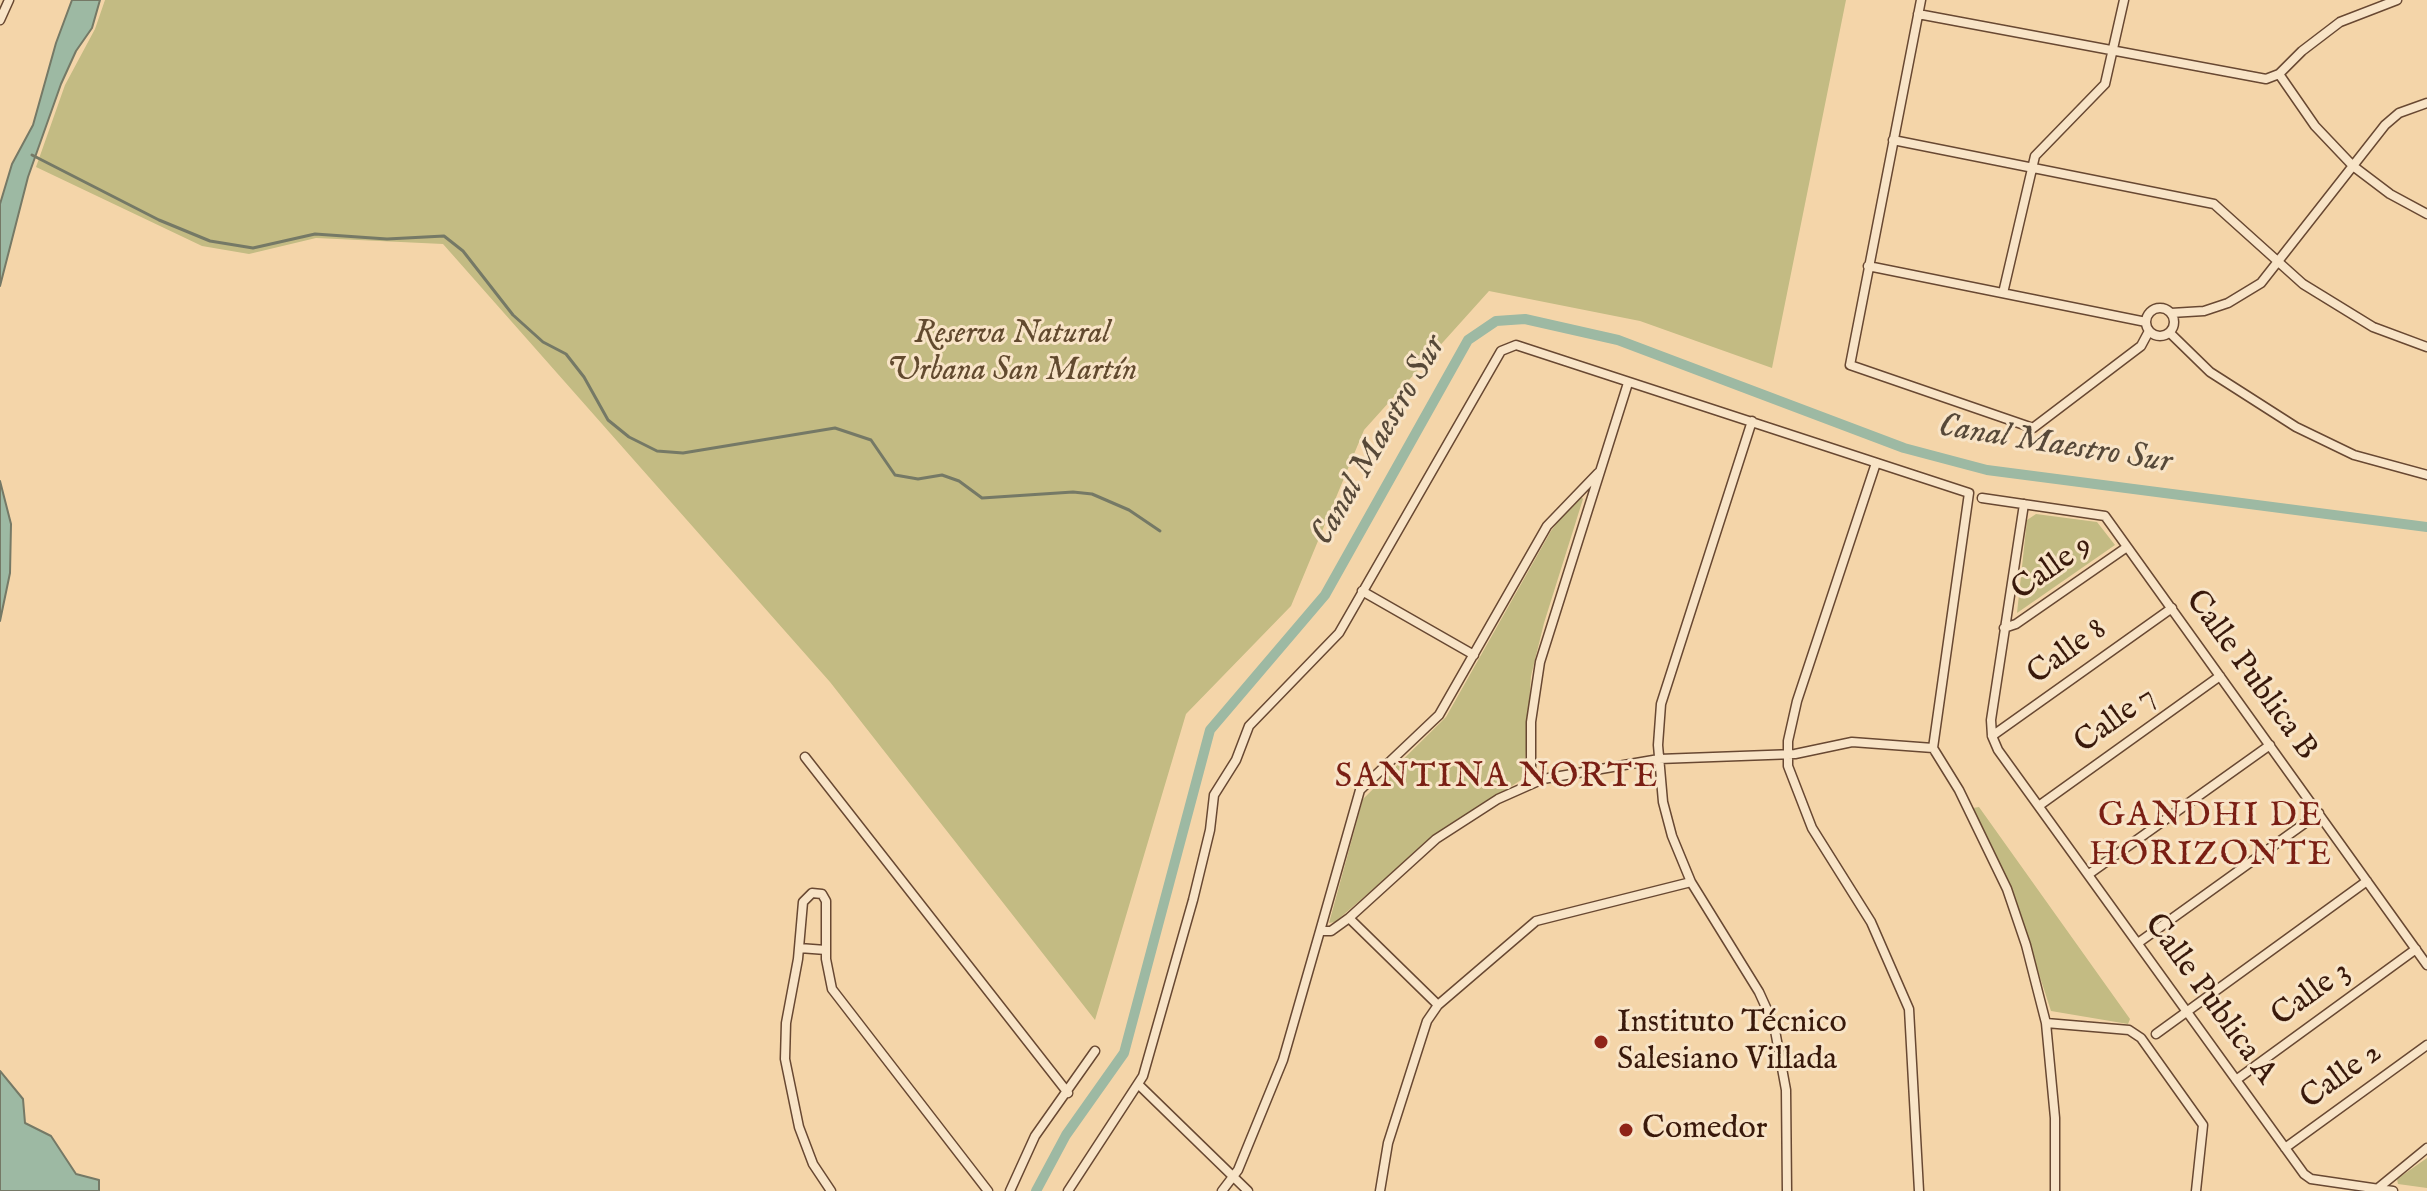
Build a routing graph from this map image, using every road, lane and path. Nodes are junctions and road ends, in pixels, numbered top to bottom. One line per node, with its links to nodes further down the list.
1 (9, 0): 6 (street)
2 (1921, 0): 5 (street)
3 (2124, 0): 7 (street)
4 (2392, 1): 8 (street)
5 (1918, 14): 7 (street); 10 (street)
6 (0, 20)
7 (2114, 52): 8 (street); 12 (street)
8 (2279, 74): 11 (street)
9 (2427, 103): 11 (street)
10 (1893, 140): 12 (street); 15 (street)
11 (2353, 166): 13 (street); 14 (street)
12 (2030, 167): 14 (street); 16 (street)
13 (2427, 214)
14 (2278, 265): 17 (street); 20 (street)
15 (1868, 266): 16 (street); 18 (street)
16 (2003, 293): 18 (street)
17 (2171, 313): 18 (street); 19 (street)
18 (2148, 327): 19 (street)
19 (2170, 333): 25 (street)
20 (2427, 347)
21 (1628, 383): 22 (street); 24 (street); 29 (street)
22 (1752, 421): 23 (street); 39 (street)
23 (1876, 463): 36 (street); 37 (street)
24 (1598, 473): 32 (street); 40 (street)
25 (2427, 475)
26 (1982, 498): 27 (street, Calle Publica B)
27 (2024, 504): 28 (street, Calle Publica B); 31 (street)
28 (2127, 547): 30 (street, Calle Publica B); 31 (street, Calle 9)
29 (1362, 591): 32 (street); 60 (street)
30 (2172, 608): 33 (street, Calle Publica B); 34 (street, Calle 8)
31 (2004, 628): 34 (street)
32 (1474, 655): 47 (street)
33 (2220, 676): 35 (street, Calle Publica B); 41 (street, Calle 7)
34 (1992, 736): 41 (street, Calle Publica A)
35 (2270, 745): 42 (street, Calle Publica B); 43 (street)
36 (1933, 748): 37 (street); 55 (street)
37 (1787, 755): 39 (street); 74 (street)
38 (805, 757): 61 (street)
39 (1659, 759): 40 (street); 45 (street)
40 (1531, 782): 46 (street)
41 (2040, 805): 43 (street, Calle Publica A)
42 (2319, 813): 44 (street, Calle Publica B); 48 (street)
43 (2089, 874): 48 (street, Calle Publica A)
44 (2367, 881): 50 (street, Calle Publica B); 54 (street)
45 (1691, 882): 53 (street); 73 (street)
46 (1349, 918): 47 (street); 53 (street)
47 (1320, 931): 64 (street)
48 (2138, 943): 54 (street, Calle Publica A)
49 (799, 948): 51 (street); 51 (street); 66 (street)
50 (2416, 949): 52 (street, Calle Publica B); 59 (street, Calle 3)
51 (826, 950): 67 (street)
52 (2427, 965)
53 (1438, 1005): 72 (street)
54 (2187, 1011): 56 (street); 59 (street, Calle Publica A)
55 (2046, 1023): 75 (street); 76 (street)
56 (2156, 1034)
57 (2427, 1045): 62 (street, Calle 2)
58 (1095, 1051): 61 (street)
59 (2236, 1080): 62 (street, Calle Publica A)
60 (1139, 1085): 64 (street); 69 (street)
61 (1068, 1093): 68 (street)
62 (2285, 1148): 65 (street, Calle Publica A)
63 (2427, 1148): 65 (street)
64 (1234, 1175): 70 (street); 71 (street)
65 (2377, 1189): 77 (street, Calle Publica A)
66 (831, 1191)
67 (988, 1191)
68 (1010, 1191)
69 (1068, 1191)
70 (1222, 1191)
71 (1248, 1191)
72 (1380, 1191)
73 (1787, 1191)
74 (1919, 1191)
75 (2055, 1191)
76 (2196, 1191)
77 (2393, 1191)

